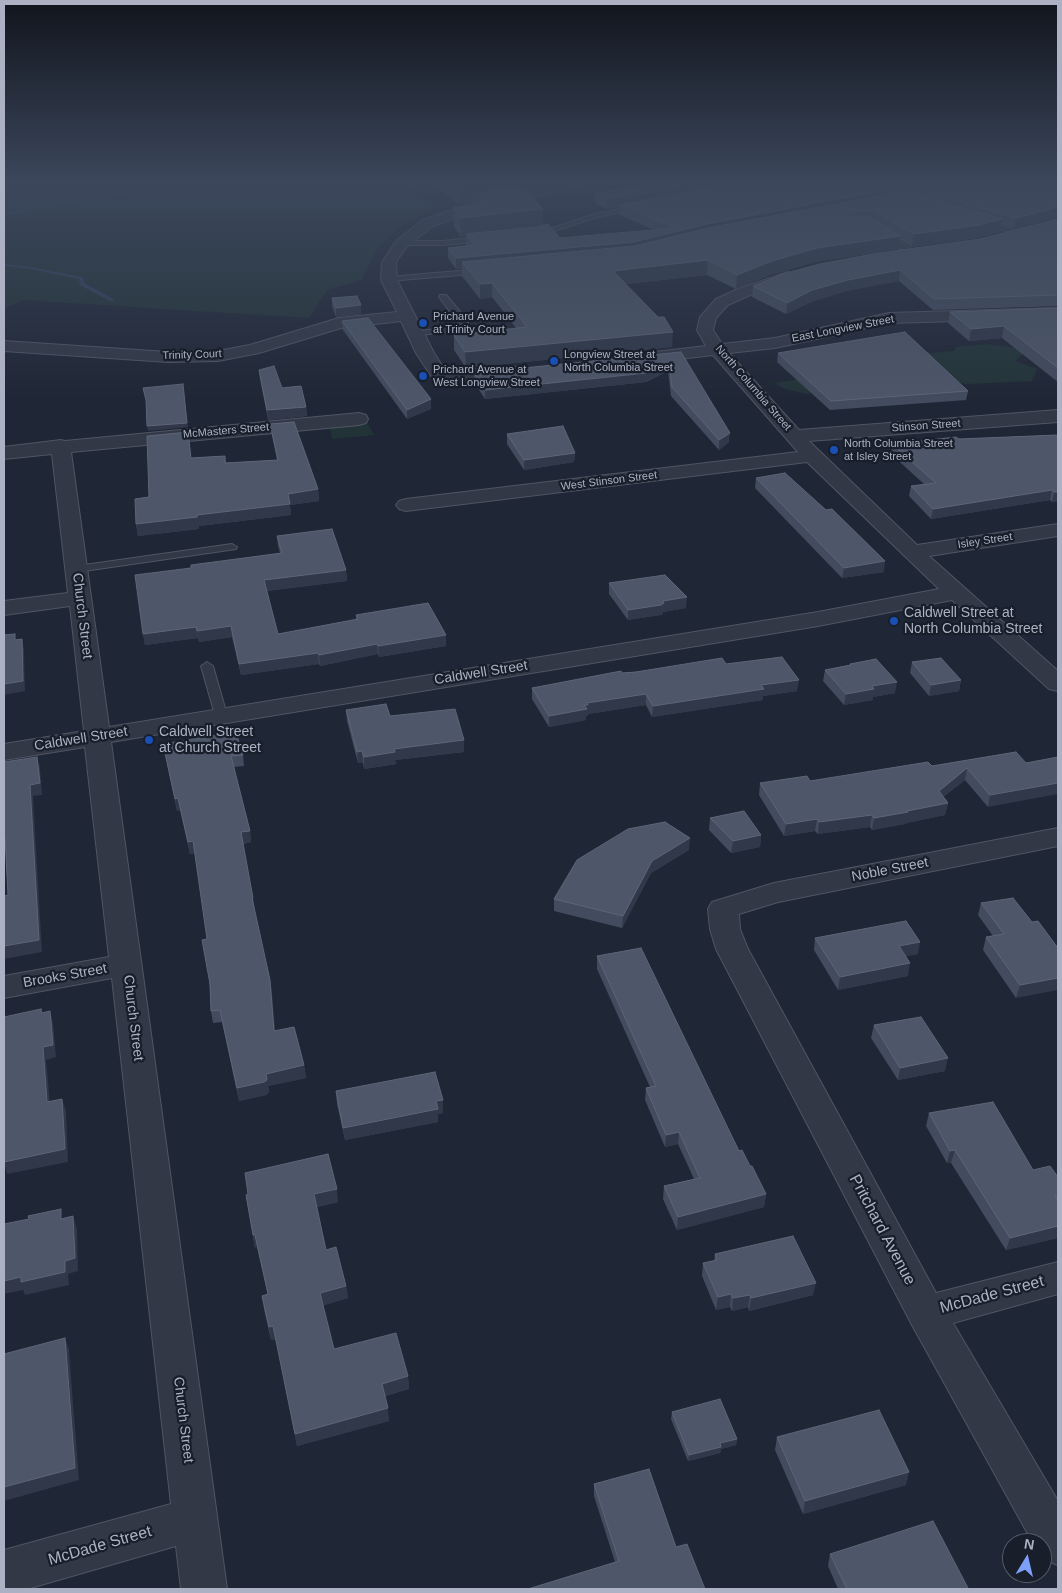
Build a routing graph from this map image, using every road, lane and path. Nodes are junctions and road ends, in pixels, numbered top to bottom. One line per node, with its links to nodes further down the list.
1 (392, 257): 4 (street)
2 (490, 270): 4 (lane)
3 (800, 274): 10 (street, North Columbia Street)
4 (389, 279): 7 (street)
5 (443, 297): 8 (lane)
6 (1058, 314): 10 (street, East Longview Street)
7 (407, 316): 8 (street); 9 (street, Trinity Court)
8 (416, 334): 12 (street)
9 (4, 346)
10 (718, 350): 11 (street, East Longview Street); 15 (street, North Columbia Street)
11 (628, 360)
12 (530, 369)
13 (1058, 416): 15 (street, Stinson Street)
14 (359, 419): 16 (street, McMasters Street)
15 (795, 436): 18 (street, North Columbia Street)
16 (61, 446): 17 (street, McMasters Street); 23 (street, Church Street)
17 (4, 453)
18 (812, 456): 19 (street, West Stinson Street); 22 (street, North Columbia Street)
19 (406, 505)
20 (1058, 530): 22 (street, Isley Street)
21 (232, 548): 23 (lane)
22 (912, 552): 24 (street, North Columbia Street)
23 (78, 584): 25 (street); 29 (street, Church Street)
24 (958, 592): 27 (street, North Columbia Street); 28 (street, Caldwell Street)
25 (4, 608)
26 (207, 666): 28 (lane)
27 (1058, 684)
28 (221, 715): 29 (street, Caldwell Street)
29 (97, 736): 30 (street, Caldwell Street); 33 (street, Church Street)
30 (4, 752)
31 (1058, 837): 32 (street, Noble Street)
32 (723, 909): 36 (street, Pritchard Avenue)
33 (126, 964): 34 (street, Brooks Street); 37 (street, Church Street)
34 (4, 987)
35 (1058, 1278): 36 (street, McDade Street)
36 (926, 1313): 38 (street, Pritchard Avenue)
37 (196, 1519): 39 (street, McDade Street); 40 (street, Church Street)
38 (1058, 1543)
39 (4, 1573)
40 (204, 1589)

